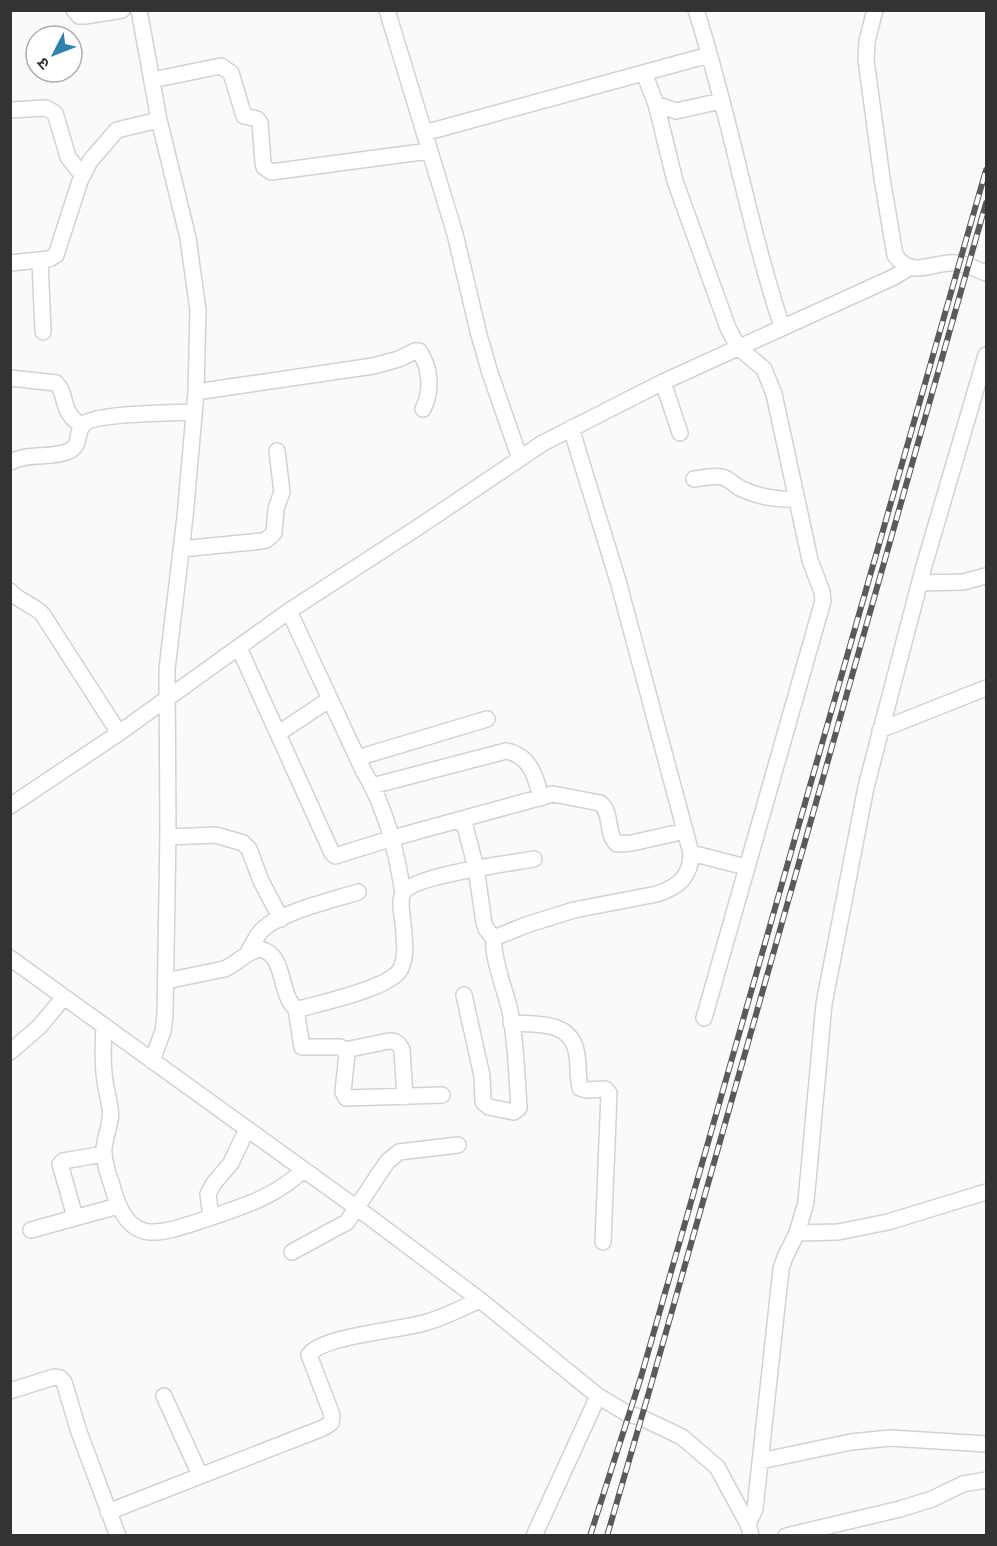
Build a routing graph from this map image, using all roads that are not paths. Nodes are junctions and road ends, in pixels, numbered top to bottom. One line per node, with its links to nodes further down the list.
1 (74, 10): 2 (street)
2 (122, 10)
3 (139, 10): 9 (street)
4 (387, 10): 14 (street)
5 (696, 10): 7 (street)
6 (875, 10): 19 (street)
7 (709, 55): 8 (street); 10 (street)
8 (644, 73): 11 (street); 14 (street)
9 (152, 80): 13 (street); 15 (street)
10 (721, 101): 11 (street); 21 (street)
11 (656, 104): 23 (street)
12 (10, 110): 16 (street)
13 (159, 120): 16 (street); 27 (street)
14 (424, 133): 15 (street)
15 (429, 151): 34 (street)
16 (82, 175): 17 (street)
17 (40, 260): 18 (street); 22 (street)
18 (10, 263)
19 (910, 267): 20 (street); 21 (street)
20 (987, 273)
21 (782, 327): 23 (street)
22 (43, 332)
23 (738, 347): 26 (street); 37 (street)
24 (987, 355): 40 (street)
25 (10, 378): 30 (street)
26 (663, 382): 31 (street); 32 (street)
27 (196, 392): 28 (street); 29 (street)
28 (423, 409)
29 (194, 412): 30 (street); 38 (street)
30 (82, 426): 35 (street)
31 (571, 428): 34 (street); 56 (street)
32 (680, 433)
33 (277, 451): 38 (street)
34 (520, 459): 42 (street)
35 (10, 462)
36 (694, 479): 37 (street)
37 (797, 499): 61 (street)
38 (181, 549): 45 (street)
39 (987, 576): 40 (street)
40 (920, 583): 48 (street)
41 (10, 591): 49 (street)
42 (289, 611): 43 (street); 46 (street)
43 (239, 648): 45 (street); 50 (street)
44 (987, 688): 48 (street)
45 (167, 698): 49 (street); 57 (street)
46 (330, 699): 50 (street); 51 (street)
47 (487, 719): 51 (street)
48 (880, 730): 91 (street)
49 (118, 733): 54 (street)
50 (279, 733): 58 (street)
51 (357, 758): 52 (street)
52 (372, 786): 53 (street); 58 (street)
53 (542, 798): 55 (street); 56 (street)
54 (10, 806)
55 (457, 821): 58 (street); 62 (street)
56 (685, 831): 59 (street)
57 (168, 837): 65 (street); 69 (street)
58 (393, 837): 64 (street)
59 (690, 853): 61 (street); 66 (street)
60 (534, 859): 62 (street)
61 (746, 867): 73 (street)
62 (476, 868): 64 (street); 66 (street)
63 (357, 892): 65 (street)
64 (403, 893): 72 (street)
65 (281, 919): 67 (street)
66 (494, 938): 74 (street)
67 (248, 953): 69 (street); 72 (street)
68 (10, 958): 71 (street)
69 (166, 981): 78 (street)
70 (464, 995): 74 (street)
71 (64, 998): 75 (street); 77 (street)
72 (296, 1008): 76 (street)
73 (704, 1018)
74 (511, 1023): 92 (street)
75 (104, 1026): 78 (street); 83 (street)
76 (345, 1050): 80 (street); 80 (street)
77 (10, 1052)
78 (152, 1061): 81 (street)
79 (442, 1095): 80 (street)
80 (405, 1097)
81 (247, 1129): 84 (street); 89 (street)
82 (458, 1145): 87 (street)
83 (104, 1154): 86 (street); 88 (street)
84 (303, 1170): 87 (street); 89 (street)
85 (987, 1191): 91 (street)
86 (118, 1206): 88 (street); 89 (street)
87 (357, 1209): 93 (street); 94 (street)
88 (75, 1217): 90 (street)
89 (211, 1217)
90 (31, 1230)
91 (797, 1233): 99 (street)
92 (603, 1242)
93 (292, 1252)
94 (480, 1300): 97 (street); 100 (street)
95 (10, 1391): 102 (street)
96 (164, 1396): 100 (street)
97 (598, 1396): 103 (street); 105 (street)
98 (987, 1444): 99 (street)
99 (760, 1461): 103 (street)
100 (200, 1475): 102 (street)
101 (987, 1480): 106 (street)
102 (108, 1512): 104 (street)
103 (749, 1530)
104 (118, 1536)
105 (534, 1536)
106 (786, 1536)

